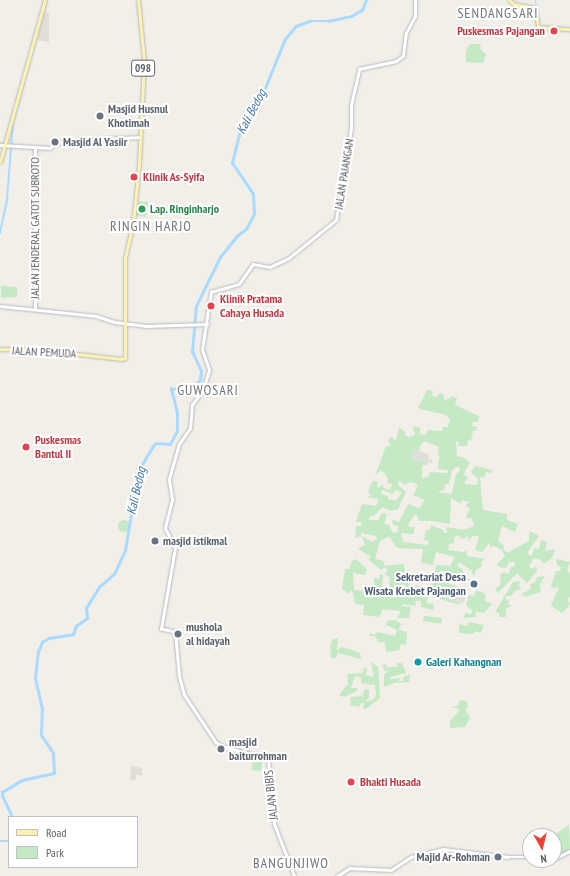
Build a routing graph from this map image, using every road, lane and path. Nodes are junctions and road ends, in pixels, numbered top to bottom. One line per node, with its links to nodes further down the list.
1 (45, 0): 8 (main road)
2 (138, 0): 6 (main road, 098)
3 (415, 0): 14 (main road, JALAN PAJANGAN)
4 (509, 0): 5 (main road)
5 (570, 29)
6 (140, 137): 9 (main road); 13 (main road, 098)
7 (0, 145): 8 (main road)
8 (5, 145): 9 (main road); 10 (main road)
9 (35, 148): 12 (main road, JALAN JENDERAL GATOT SUBROTO)
10 (0, 164)
11 (0, 306): 12 (main road)
12 (35, 308): 13 (main road)
13 (125, 324): 14 (main road); 15 (main road, JALAN PEMUDA / 098)
14 (207, 324): 17 (main road, JALAN BIBIS)
15 (0, 349)
16 (522, 857): 18 (main road)
17 (294, 876)
18 (337, 876)

